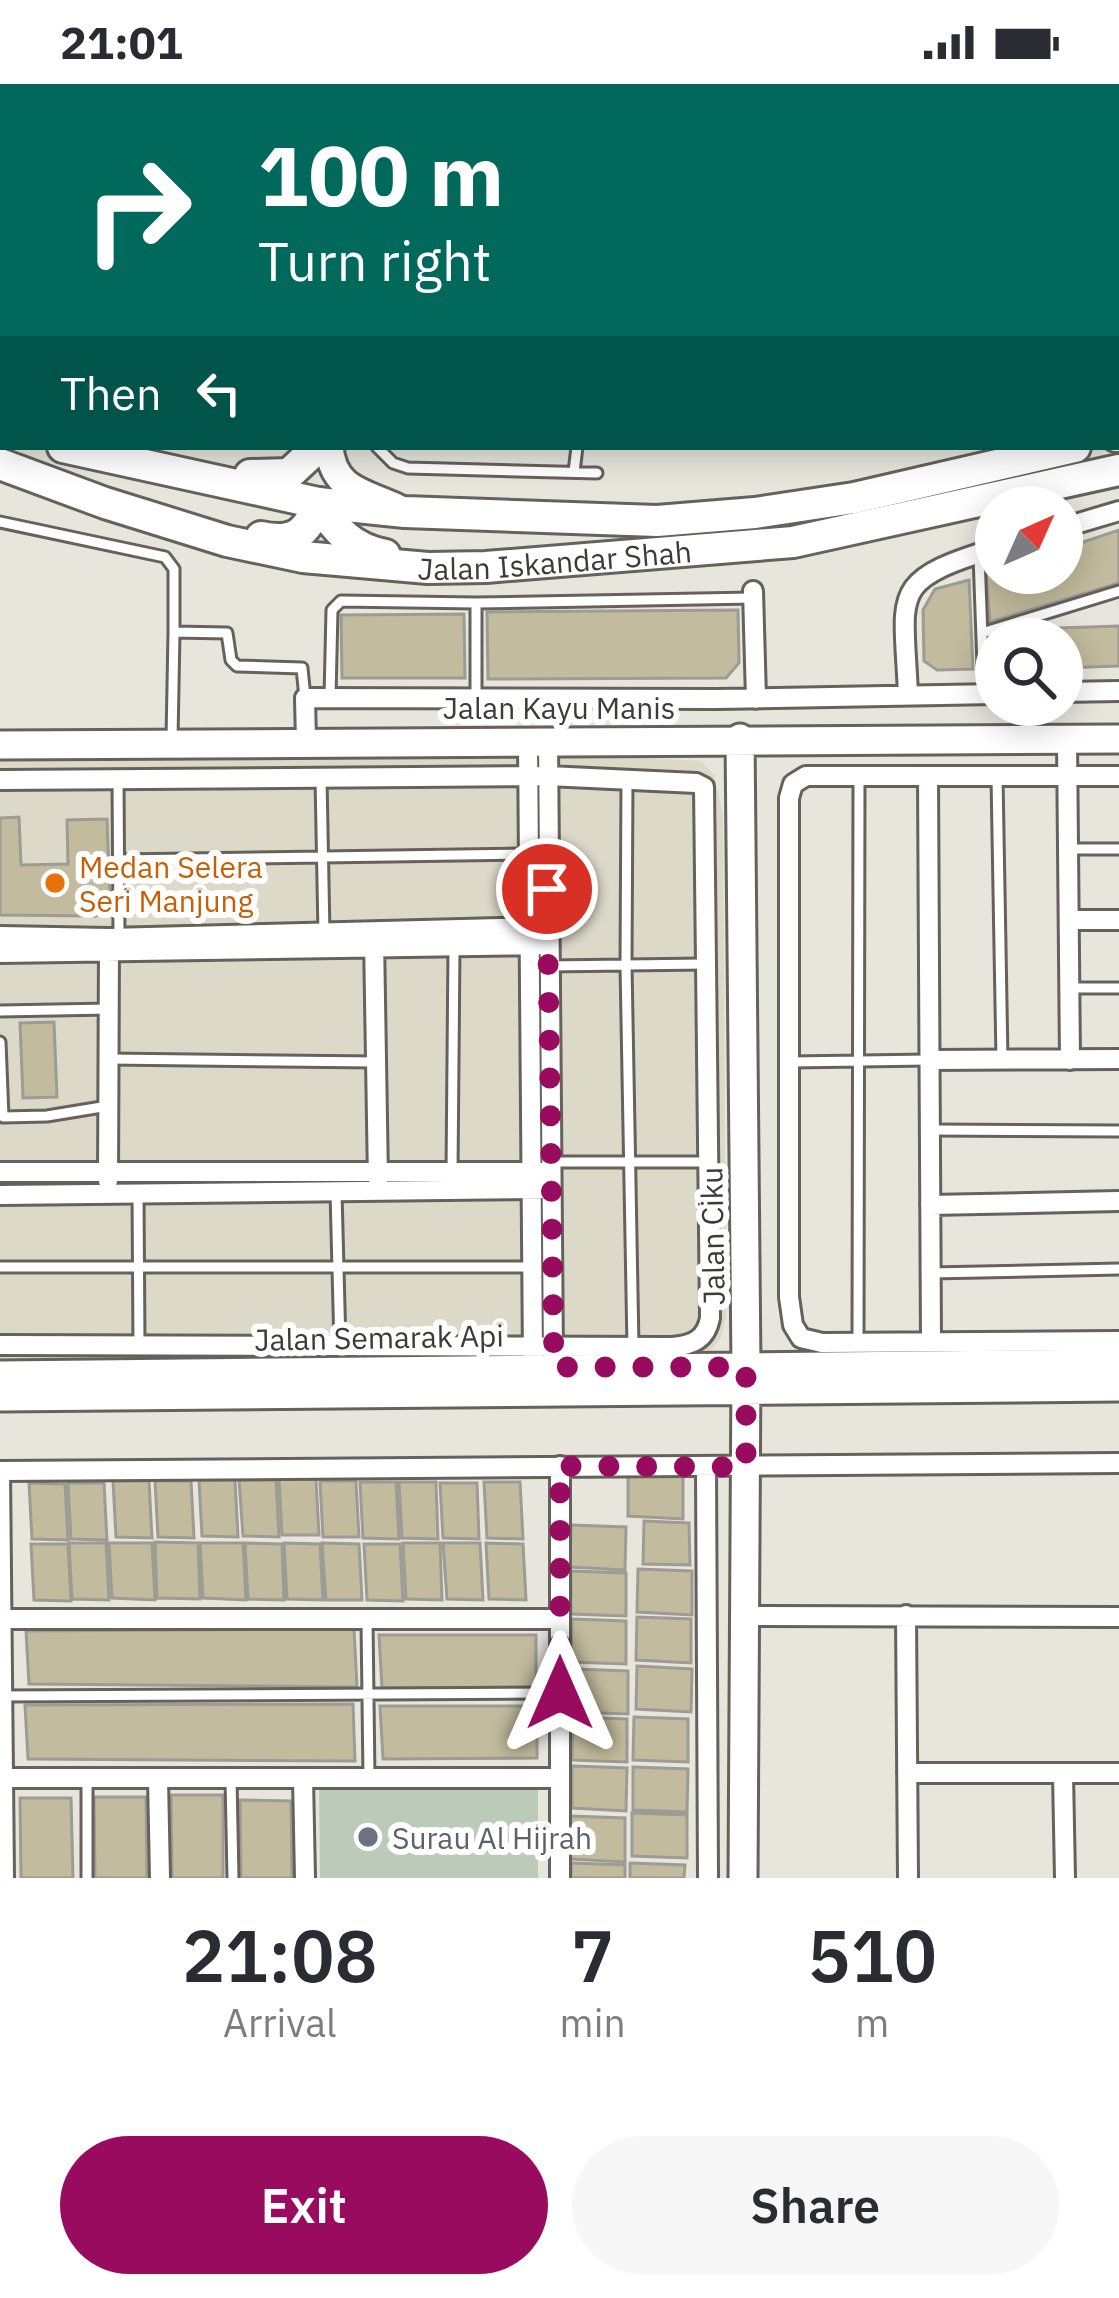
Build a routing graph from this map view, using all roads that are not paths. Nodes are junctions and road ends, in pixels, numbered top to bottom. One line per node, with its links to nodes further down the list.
1 (76, 450): 9 (main road, Jalan Iskandar Shah)
2 (315, 450): 9 (main road)
3 (318, 450): 13 (street)
4 (329, 450): 16 (street)
5 (380, 450): 11 (lane)
6 (578, 450): 11 (lane)
7 (1062, 450): 16 (main road, Jalan Iskandar Shah)
8 (0, 464): 14 (main road, Jalan Iskandar Shah)
9 (166, 470): 13 (main road, Jalan Iskandar Shah)
10 (1119, 470): 20 (main road, Jalan Iskandar Shah)
11 (574, 472): 12 (lane)
12 (597, 473)
13 (318, 502): 14 (main road); 16 (main road, Jalan Iskandar Shah); 20 (main road)
14 (104, 503): 20 (main road, Jalan Iskandar Shah)
15 (1119, 511): 17 (street)
16 (404, 512)
17 (1083, 522)
18 (0, 523): 25 (lane)
19 (975, 555): 29 (street)
20 (486, 567)
21 (1119, 591): 24 (lane)
22 (753, 595): 23 (lane); 33 (street)
23 (476, 603): 31 (lane); 32 (lane)
24 (1031, 618)
25 (174, 632): 30 (lane); 39 (lane)
26 (1119, 691): 27 (street)
27 (1083, 692)
28 (975, 694): 29 (street)
29 (908, 695): 33 (street)
30 (305, 698): 31 (street); 38 (street)
31 (330, 698): 32 (street)
32 (476, 699): 33 (street)
33 (756, 699)
34 (740, 738): 35 (street, Jalan Kayu Manis); 37 (street, Jalan Kayu Manis); 111 (street, Jalan Ciku)
35 (538, 739): 38 (street, Jalan Kayu Manis); 41 (street)
36 (1119, 739): 37 (street, Jalan Kayu Manis)
37 (1067, 740): 45 (street)
38 (306, 742): 39 (street, Jalan Kayu Manis)
39 (172, 744): 40 (street, Jalan Kayu Manis)
40 (0, 745)
41 (538, 776): 47 (street); 50 (street); 53 (street); 62 (street)
42 (859, 776): 43 (street); 77 (lane); 79 (street)
43 (928, 776): 44 (street); 74 (street)
44 (997, 776): 45 (street); 75 (lane)
45 (1068, 776): 46 (street); 51 (street)
46 (1119, 776)
47 (321, 778): 49 (street); 54 (lane)
48 (0, 779): 49 (street)
49 (118, 779): 55 (lane)
50 (627, 779): 65 (street); 66 (lane)
51 (1068, 849): 52 (lane); 56 (street)
52 (1119, 849)
53 (529, 854): 54 (lane); 62 (street)
54 (322, 855): 55 (lane); 58 (lane)
55 (118, 860): 61 (lane)
56 (1069, 920): 57 (street); 67 (street)
57 (1119, 920)
58 (324, 934): 60 (street); 61 (street)
59 (0, 936): 61 (street)
60 (375, 941): 61 (street); 62 (street); 63 (street); 78 (street)
61 (114, 946): 64 (street); 69 (street)
62 (539, 946): 63 (street); 66 (lane); 87 (street)
63 (454, 947): 86 (lane)
64 (0, 953)
65 (705, 964): 66 (lane); 84 (street)
66 (626, 965): 83 (lane)
67 (1069, 988): 68 (lane); 76 (street)
68 (1119, 988)
69 (109, 1009): 70 (lane); 72 (street)
70 (0, 1011)
71 (0, 1042): 80 (lane)
72 (109, 1059): 78 (lane); 80 (street)
73 (1119, 1059): 76 (street)
74 (929, 1060): 75 (street); 77 (lane); 81 (street)
75 (1002, 1060): 76 (street)
76 (1070, 1060)
77 (857, 1061): 79 (lane); 102 (lane)
78 (376, 1062): 89 (street)
79 (789, 1062): 102 (street)
80 (108, 1106): 88 (street)
81 (930, 1130): 82 (lane); 94 (street)
82 (1119, 1131)
83 (628, 1162): 84 (lane); 87 (lane); 107 (lane)
84 (706, 1162): 107 (street)
85 (0, 1172): 88 (street)
86 (452, 1173): 87 (street); 89 (street)
87 (540, 1174): 89 (street); 97 (street); 109 (street)
88 (108, 1182): 89 (street); 90 (street); 92 (street)
89 (378, 1182): 91 (street)
90 (138, 1192): 91 (street); 95 (lane)
91 (336, 1192): 98 (lane)
92 (0, 1195)
93 (1119, 1201): 94 (street)
94 (930, 1205): 100 (street)
95 (139, 1265): 96 (lane); 98 (lane); 105 (lane)
96 (0, 1267)
97 (532, 1267): 98 (lane); 109 (street)
98 (338, 1268): 106 (lane)
99 (1119, 1269): 100 (lane)
100 (931, 1273): 103 (street)
101 (1119, 1341): 103 (street)
102 (858, 1342): 103 (street)
103 (931, 1342)
104 (0, 1345): 105 (street)
105 (139, 1345): 106 (street)
106 (340, 1346): 109 (street)
107 (633, 1347): 109 (street)
108 (1119, 1363): 111 (street, Jalan Semarak Api)
109 (544, 1369): 110 (street, Jalan Semarak Api); 111 (street, Jalan Semarak Api); 113 (street, Jalan Semarak Api)
110 (0, 1375)
111 (746, 1378): 112 (street, Jalan Semarak Api); 117 (street, Jalan Ciku)
112 (1119, 1387)
113 (0, 1397)
114 (1119, 1463): 117 (street)
115 (560, 1466): 116 (street); 118 (street); 122 (street)
116 (706, 1466): 117 (street); 144 (street)
117 (746, 1467): 120 (street, Jalan Ciku)
118 (0, 1471): 123 (street)
119 (906, 1615): 120 (street); 121 (street); 129 (street)
120 (743, 1616): 145 (street, Jalan Ciku)
121 (1119, 1617)
122 (560, 1618): 124 (street); 125 (street)
123 (2, 1619): 124 (street); 127 (street)
124 (367, 1619): 126 (lane)
125 (560, 1693): 126 (lane); 137 (street)
126 (368, 1694): 127 (lane); 136 (lane)
127 (2, 1696): 131 (street)
128 (1119, 1773): 130 (street)
129 (908, 1774): 130 (street); 146 (street)
130 (1063, 1774): 147 (street)
131 (3, 1778): 132 (street); 138 (street)
132 (87, 1778): 133 (street); 139 (lane)
133 (158, 1778): 134 (street); 140 (street)
134 (231, 1778): 135 (street); 141 (lane)
135 (303, 1778): 136 (street); 142 (street)
136 (369, 1778): 137 (street)
137 (560, 1778): 143 (street)
138 (4, 1878)
139 (87, 1878)
140 (160, 1878)
141 (233, 1878)
142 (304, 1878)
143 (560, 1878)
144 (708, 1878)
145 (743, 1878)
146 (908, 1878)
147 (1065, 1878)

